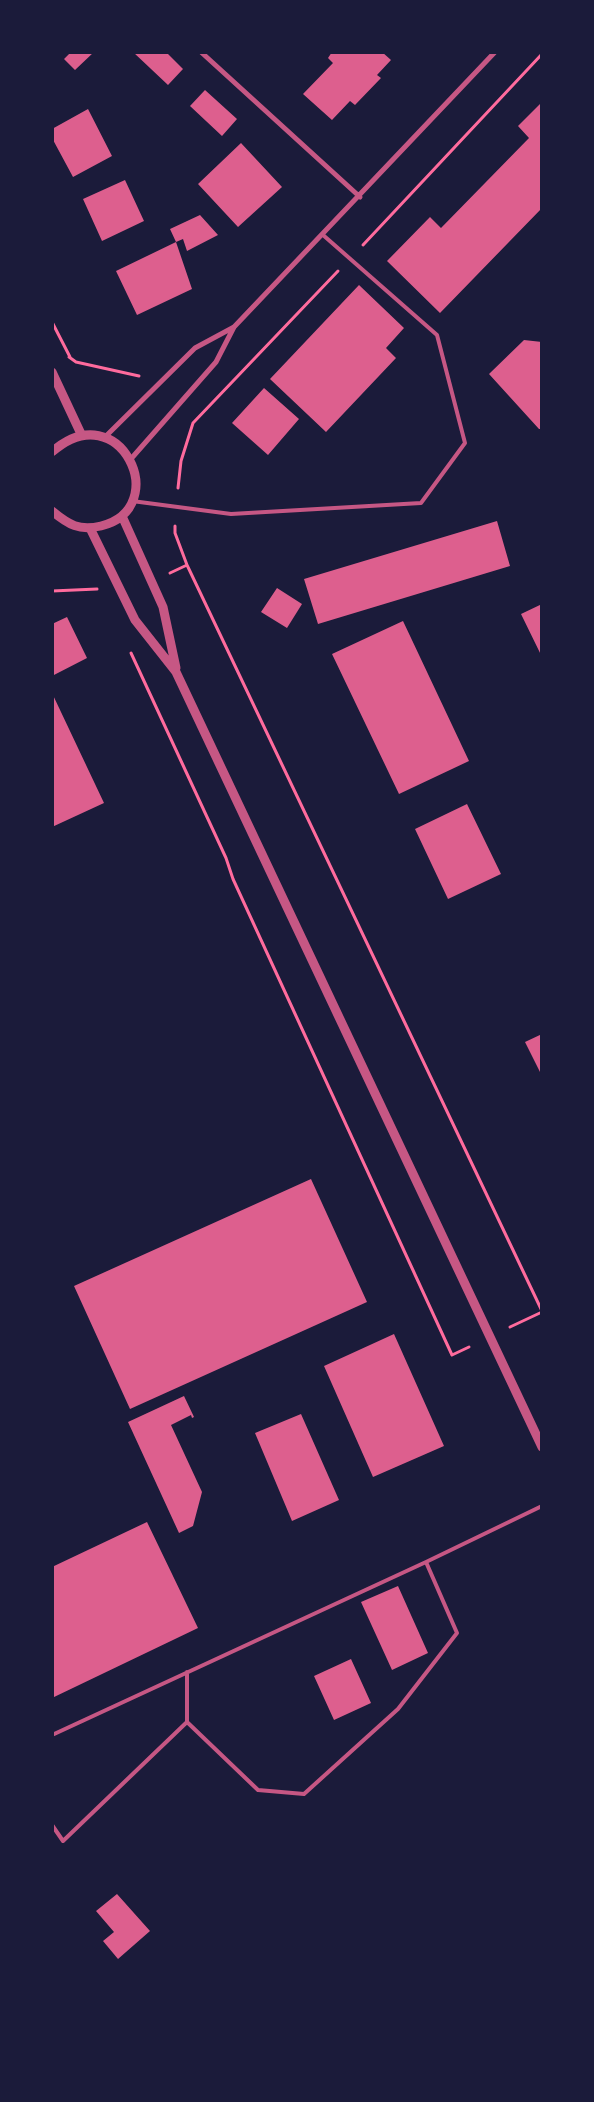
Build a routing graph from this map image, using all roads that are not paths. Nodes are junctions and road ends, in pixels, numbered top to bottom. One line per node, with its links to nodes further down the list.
1 (201, 52): 3 (street)
2 (495, 52): 3 (street)
3 (360, 197): 4 (street)
4 (322, 235): 5 (street); 11 (lane)
5 (234, 327): 8 (street); 10 (street)
6 (52, 372): 7 (street)
7 (82, 436): 8 (street); 9 (street)
8 (104, 438): 10 (street)
9 (53, 452)
10 (130, 460): 11 (street)
11 (132, 501): 13 (street)
12 (53, 512): 14 (street)
13 (122, 516): 14 (street); 15 (street)
14 (90, 528): 15 (street)
15 (176, 672): 16 (street)
16 (542, 1447)
17 (542, 1506): 18 (lane)
18 (426, 1562): 19 (lane); 20 (lane)
19 (187, 1672): 20 (lane); 21 (lane)
20 (187, 1722): 22 (lane)
21 (52, 1734)
22 (52, 1825)

